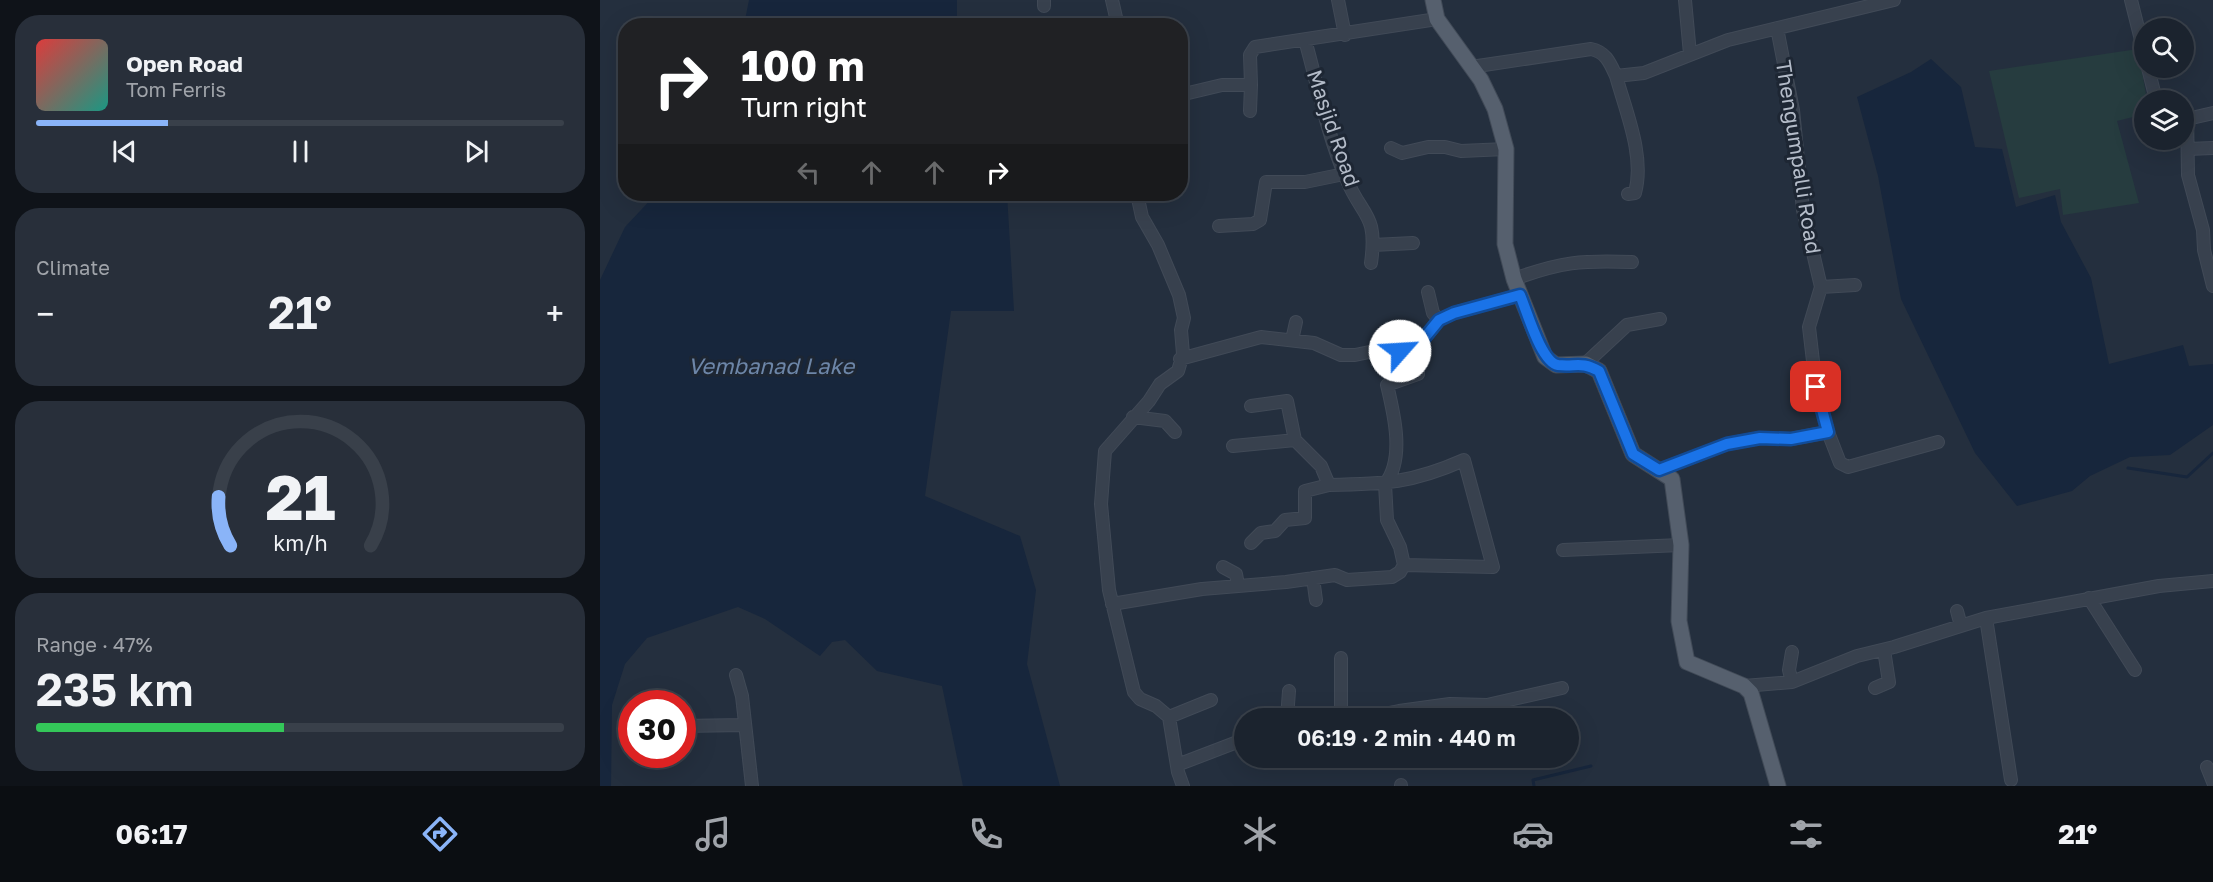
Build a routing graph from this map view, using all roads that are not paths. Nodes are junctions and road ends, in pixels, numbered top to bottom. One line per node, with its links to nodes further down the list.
1 (1112, 0): 7 (street)
2 (1338, 0): 11 (street)
3 (1433, 0): 9 (main road)
4 (1685, 0): 13 (street)
5 (1894, 0): 10 (street)
6 (2131, 0): 8 (street)
7 (1116, 18)
8 (2136, 18)
9 (1437, 19): 11 (street); 14 (main road)
10 (1777, 28): 13 (street); 38 (street, Thengumpalli Road)
11 (1345, 35): 12 (street)
12 (1305, 40): 16 (street); 26 (street, Masjid Road)
13 (1690, 54): 15 (street)
14 (1471, 68): 15 (street); 23 (main road)
15 (1616, 76): 27 (street)
16 (1251, 85): 17 (street); 18 (street)
17 (1188, 93)
18 (1250, 111)
19 (2213, 113): 20 (street)
20 (2194, 114)
21 (1391, 148): 23 (street)
22 (2213, 148): 24 (street)
23 (1506, 149): 35 (main road)
24 (2194, 149)
25 (2188, 150): 34 (street)
26 (1344, 174): 29 (street); 31 (street, Masjid Road)
27 (1628, 194)
28 (1139, 201): 46 (street)
29 (1219, 226)
30 (1413, 243): 31 (street)
31 (1373, 246): 33 (street, Masjid Road)
32 (1632, 262): 35 (street)
33 (1371, 263)
34 (2211, 271): 37 (street)
35 (1514, 279): 40 (main road)
36 (1855, 285): 38 (street)
37 (2213, 286)
38 (1821, 287): 51 (street, Thengumpalli Road)
39 (1428, 292): 42 (street)
40 (1520, 295): 42 (street); 47 (main road)
41 (1660, 319): 47 (street)
42 (1439, 320): 45 (street)
43 (1296, 322): 44 (street)
44 (1292, 340): 45 (street); 46 (street)
45 (1417, 351): 56 (street)
46 (1180, 359): 49 (street)
47 (1585, 364): 55 (main road)
48 (1251, 406): 52 (street)
49 (1133, 417): 50 (street); 68 (street)
50 (1175, 432)
51 (1828, 432): 53 (street, Thengumpalli Road); 55 (street)
52 (1296, 440): 54 (street); 57 (street)
53 (1938, 442)
54 (1233, 446)
55 (1659, 470): 59 (main road)
56 (1385, 484): 57 (street); 61 (street); 61 (street)
57 (1329, 485): 58 (street)
58 (1251, 543)
59 (1681, 544): 60 (street); 78 (main road)
60 (1563, 550)
61 (1404, 565): 63 (street)
62 (1223, 567): 65 (street)
63 (1314, 578): 65 (street); 67 (street)
64 (2213, 581): 66 (street)
65 (1238, 585): 68 (street)
66 (2089, 598): 70 (street); 75 (street)
67 (1316, 600)
68 (1112, 604): 86 (street)
69 (1957, 611): 71 (street)
70 (1986, 618): 71 (street); 92 (street)
71 (1961, 626): 72 (street)
72 (1884, 650): 77 (street); 80 (street)
73 (1792, 652): 77 (street)
74 (1341, 658): 84 (street)
75 (2135, 670)
76 (736, 675): 87 (street)
77 (1792, 682): 78 (street)
78 (1744, 686): 96 (main road)
79 (1562, 688): 85 (street)
80 (1875, 688)
81 (1288, 691): 83 (street)
82 (1211, 700): 86 (street)
83 (1287, 708)
84 (1341, 708)
85 (1421, 708)
86 (1169, 717): 90 (street)
87 (744, 725): 88 (street); 94 (street)
88 (696, 726)
89 (1234, 743): 90 (street)
90 (1177, 765): 95 (street)
91 (2207, 767): 93 (street)
92 (2011, 780)
93 (2213, 782)
94 (753, 786)
95 (1183, 786)
96 (1778, 786)

